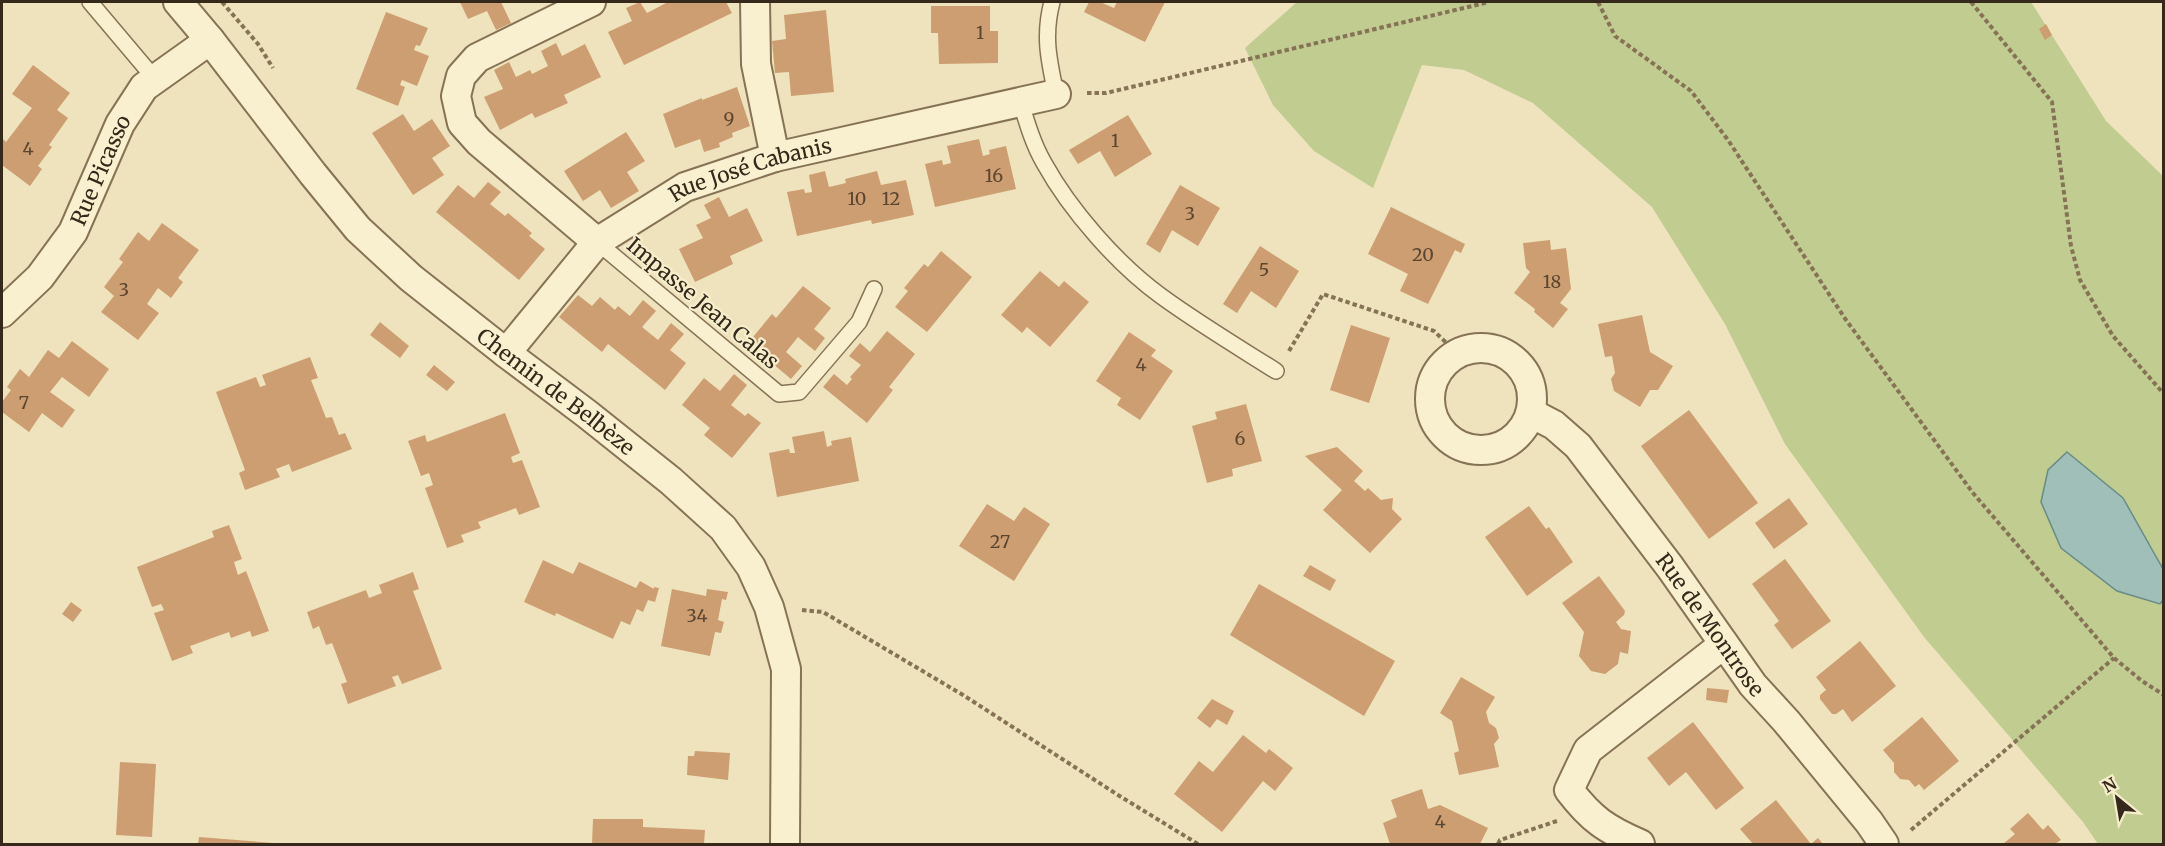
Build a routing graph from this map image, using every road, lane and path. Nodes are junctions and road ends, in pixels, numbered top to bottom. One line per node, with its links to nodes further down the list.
1 (90, 2): 12 (lane)
2 (178, 2): 10 (street, Chemin de Belbèze)
3 (222, 2): 11 (path)
4 (591, 2): 16 (street)
5 (755, 2): 15 (street)
6 (1052, 2): 13 (lane)
7 (1489, 2): 13 (path)
8 (1598, 2): 26 (path)
9 (1971, 2): 22 (path)
10 (210, 40): 12 (street, Rue Picasso); 19 (street, Chemin de Belbèze)
11 (275, 72)
12 (155, 79): 18 (street, Rue Picasso)
13 (1056, 94): 14 (street, Rue José Cabanis)
14 (1021, 103): 15 (street, Rue José Cabanis); 21 (lane)
15 (775, 157): 16 (street, Rue José Cabanis)
16 (597, 242): 17 (lane, Impasse Jean Calas); 19 (street, Rue José Cabanis)
17 (874, 289)
18 (2, 313)
19 (506, 353): 24 (street, Chemin de Belbèze)
20 (1457, 353): 21 (path); 23 (street); 23 (street)
21 (1276, 371)
22 (2163, 394)
23 (1531, 413): 25 (street, Rue de Montrose)
24 (769, 607): 30 (street, Chemin de Belbèze); 31 (path)
25 (1724, 644): 28 (street); 29 (street, Rue de Montrose)
26 (2114, 658): 27 (path); 29 (path)
27 (2163, 696)
28 (1586, 812): 32 (path); 33 (street)
29 (1894, 841)
30 (785, 844)
31 (1198, 844)
32 (1498, 844)
33 (1640, 844)

